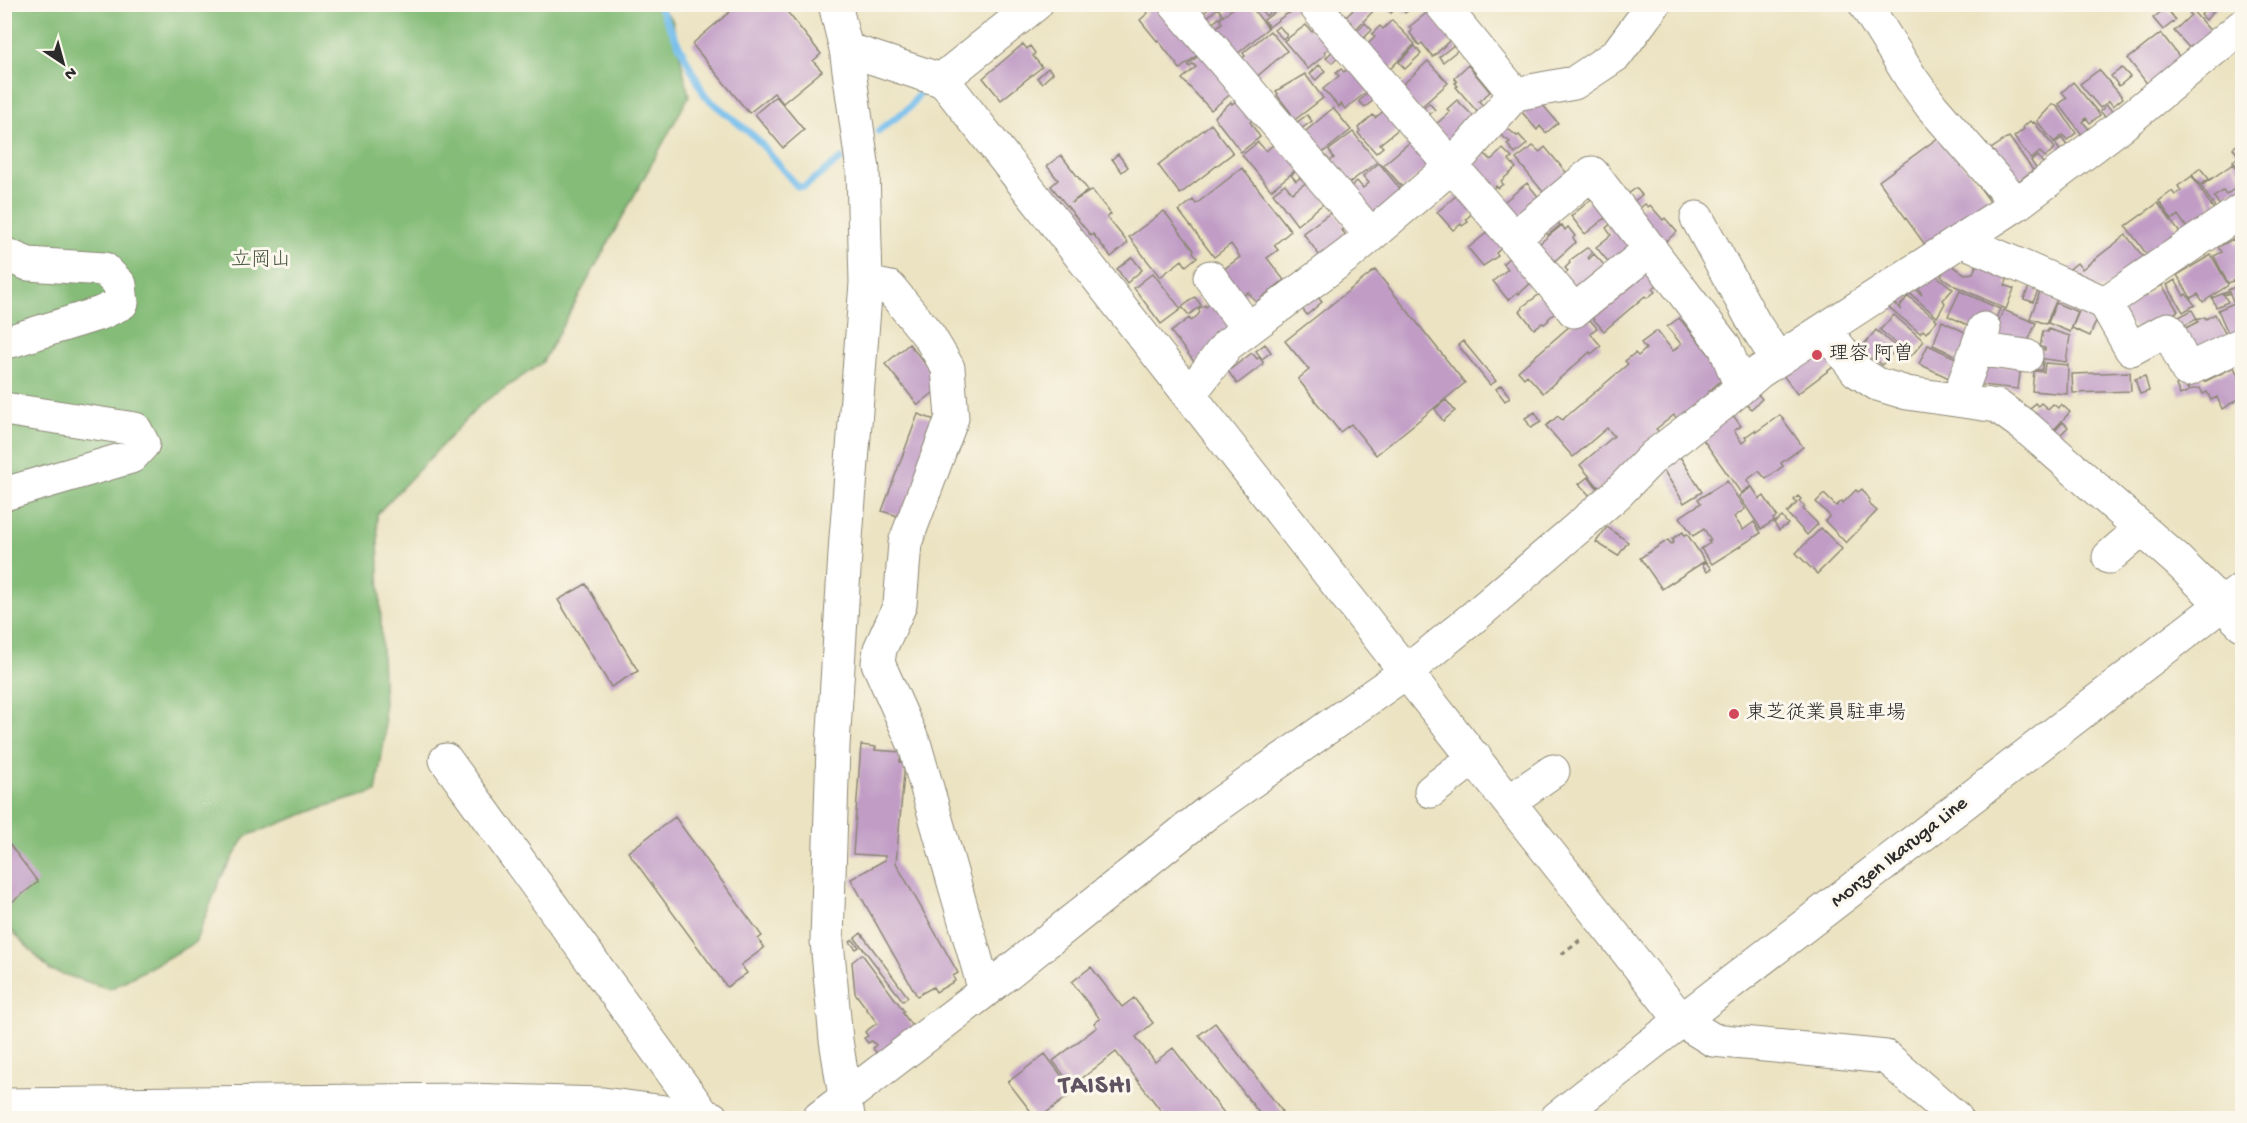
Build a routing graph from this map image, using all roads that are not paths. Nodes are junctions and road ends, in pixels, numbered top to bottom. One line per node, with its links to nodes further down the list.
1 (835, 4): 9 (street)
2 (1036, 4): 10 (street)
3 (1175, 4): 16 (street)
4 (1441, 4): 11 (street)
5 (1654, 4): 11 (street)
6 (1865, 4): 13 (street)
7 (1323, 8): 12 (street)
8 (2242, 26): 13 (street)
9 (846, 49): 10 (street); 22 (street)
10 (941, 80): 31 (street)
11 (1515, 94): 12 (street)
12 (1452, 166): 16 (street); 17 (street)
13 (2017, 204): 18 (street)
14 (2242, 210): 23 (street)
15 (1711, 227): 29 (street)
16 (1371, 235): 24 (street)
17 (1515, 237): 19 (street); 19 (street)
18 (1961, 240): 23 (street); 25 (street)
19 (1652, 249): 30 (street)
20 (4, 254): 26 (street)
21 (1210, 277): 24 (street)
22 (866, 283): 44 (street); 47 (street)
23 (2105, 303): 27 (street)
24 (1248, 329): 31 (street)
25 (1825, 330): 29 (street); 32 (street)
26 (4, 340)
27 (2242, 344)
28 (2026, 356): 32 (street)
29 (1778, 360): 30 (street)
30 (1742, 387): 38 (street)
31 (1187, 392): 38 (street)
32 (1958, 400): 35 (street)
33 (4, 409): 34 (street)
34 (4, 494)
35 (2141, 529): 36 (street); 37 (street)
36 (2109, 557)
37 (2236, 606): 45 (street, Monzen Ikaruga Line)
38 (1406, 672): 39 (street); 44 (street)
39 (1474, 757): 42 (street); 43 (street)
40 (446, 760): 48 (street)
41 (1553, 771): 43 (street)
42 (1431, 790)
43 (1510, 801): 45 (street)
44 (985, 991): 47 (street)
45 (1682, 1021): 50 (street, Monzen Ikaruga Line); 51 (street)
46 (4, 1105): 48 (street)
47 (847, 1109): 49 (street)
48 (708, 1118)
49 (819, 1119)
50 (1557, 1119)
51 (1956, 1119)

